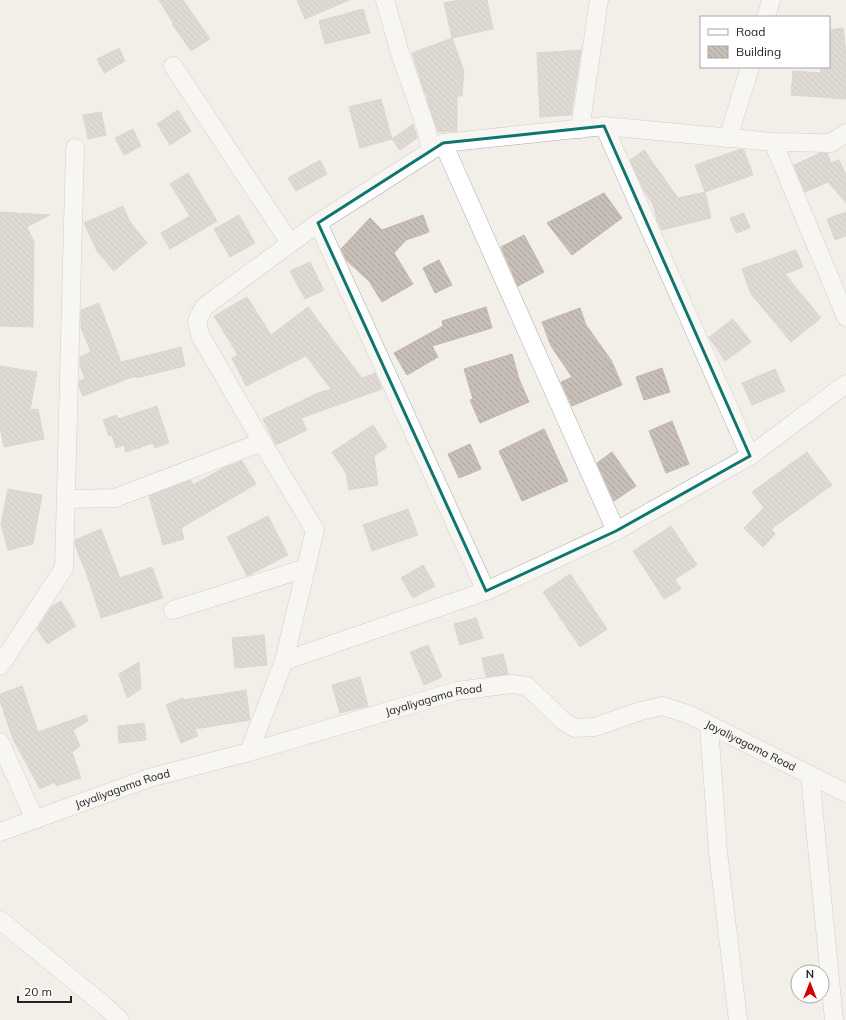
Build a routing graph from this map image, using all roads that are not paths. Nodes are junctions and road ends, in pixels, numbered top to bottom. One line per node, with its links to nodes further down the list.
1 (385, 0): 12 (street)
2 (599, 0): 8 (street)
3 (772, 0): 4 (street)
4 (766, 16)
5 (173, 66): 15 (street)
6 (750, 68): 10 (street)
7 (604, 126): 8 (street); 10 (street); 19 (street)
8 (580, 129): 12 (street)
9 (846, 133): 11 (street)
10 (728, 138): 11 (street)
11 (772, 142): 16 (street)
12 (437, 146): 14 (street); 21 (street)
13 (75, 148): 20 (street)
14 (318, 223): 15 (street); 23 (street)
15 (290, 243): 18 (street)
16 (846, 317)
17 (846, 384): 19 (street)
18 (262, 442): 20 (street); 22 (street)
19 (750, 456): 21 (street)
20 (66, 500): 26 (street)
21 (616, 531): 23 (street)
22 (306, 568): 24 (street); 25 (street)
23 (486, 591): 25 (street)
24 (173, 610)
25 (284, 661): 29 (street)
26 (0, 666)
27 (709, 725): 29 (street, Jayaliyagama Road); 30 (street, Jayaliyagama Road); 36 (street)
28 (0, 742): 32 (street)
29 (250, 752): 32 (street, Jayaliyagama Road)
30 (810, 775): 31 (street, Jayaliyagama Road); 37 (street)
31 (846, 793)
32 (35, 820): 33 (street, Jayaliyagama Road)
33 (0, 832)
34 (0, 920): 35 (street)
35 (120, 1020)
36 (738, 1020)
37 (834, 1020)

